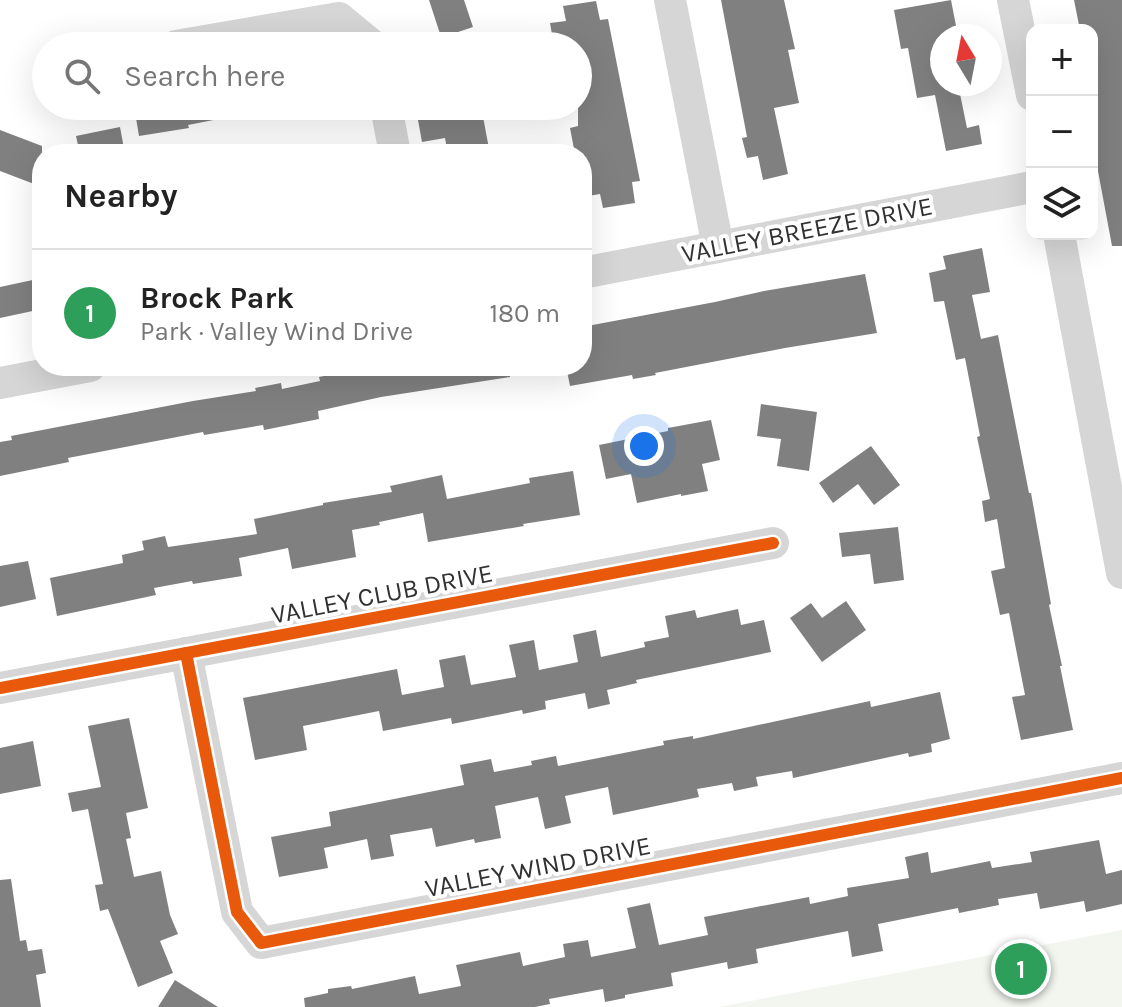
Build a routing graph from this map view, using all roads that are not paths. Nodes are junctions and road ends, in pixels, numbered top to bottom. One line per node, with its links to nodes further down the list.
1 (670, 0): 10 (street)
2 (1013, 0): 5 (street)
3 (258, 32): 4 (street)
4 (356, 32)
5 (1026, 65)
6 (389, 120): 7 (street)
7 (393, 144)
8 (1026, 188): 10 (street, VALLEY BREEZE DRIVE)
9 (1060, 240): 15 (street)
10 (718, 247): 11 (street, VALLEY BREEZE DRIVE)
11 (592, 271)
12 (37, 376): 13 (street)
13 (0, 383)
14 (773, 543): 16 (street, VALLEY CLUB DRIVE)
15 (1122, 573)
16 (186, 653): 17 (street, VALLEY CLUB DRIVE); 18 (street, VALLEY WIND DRIVE)
17 (0, 688)
18 (1122, 778)

